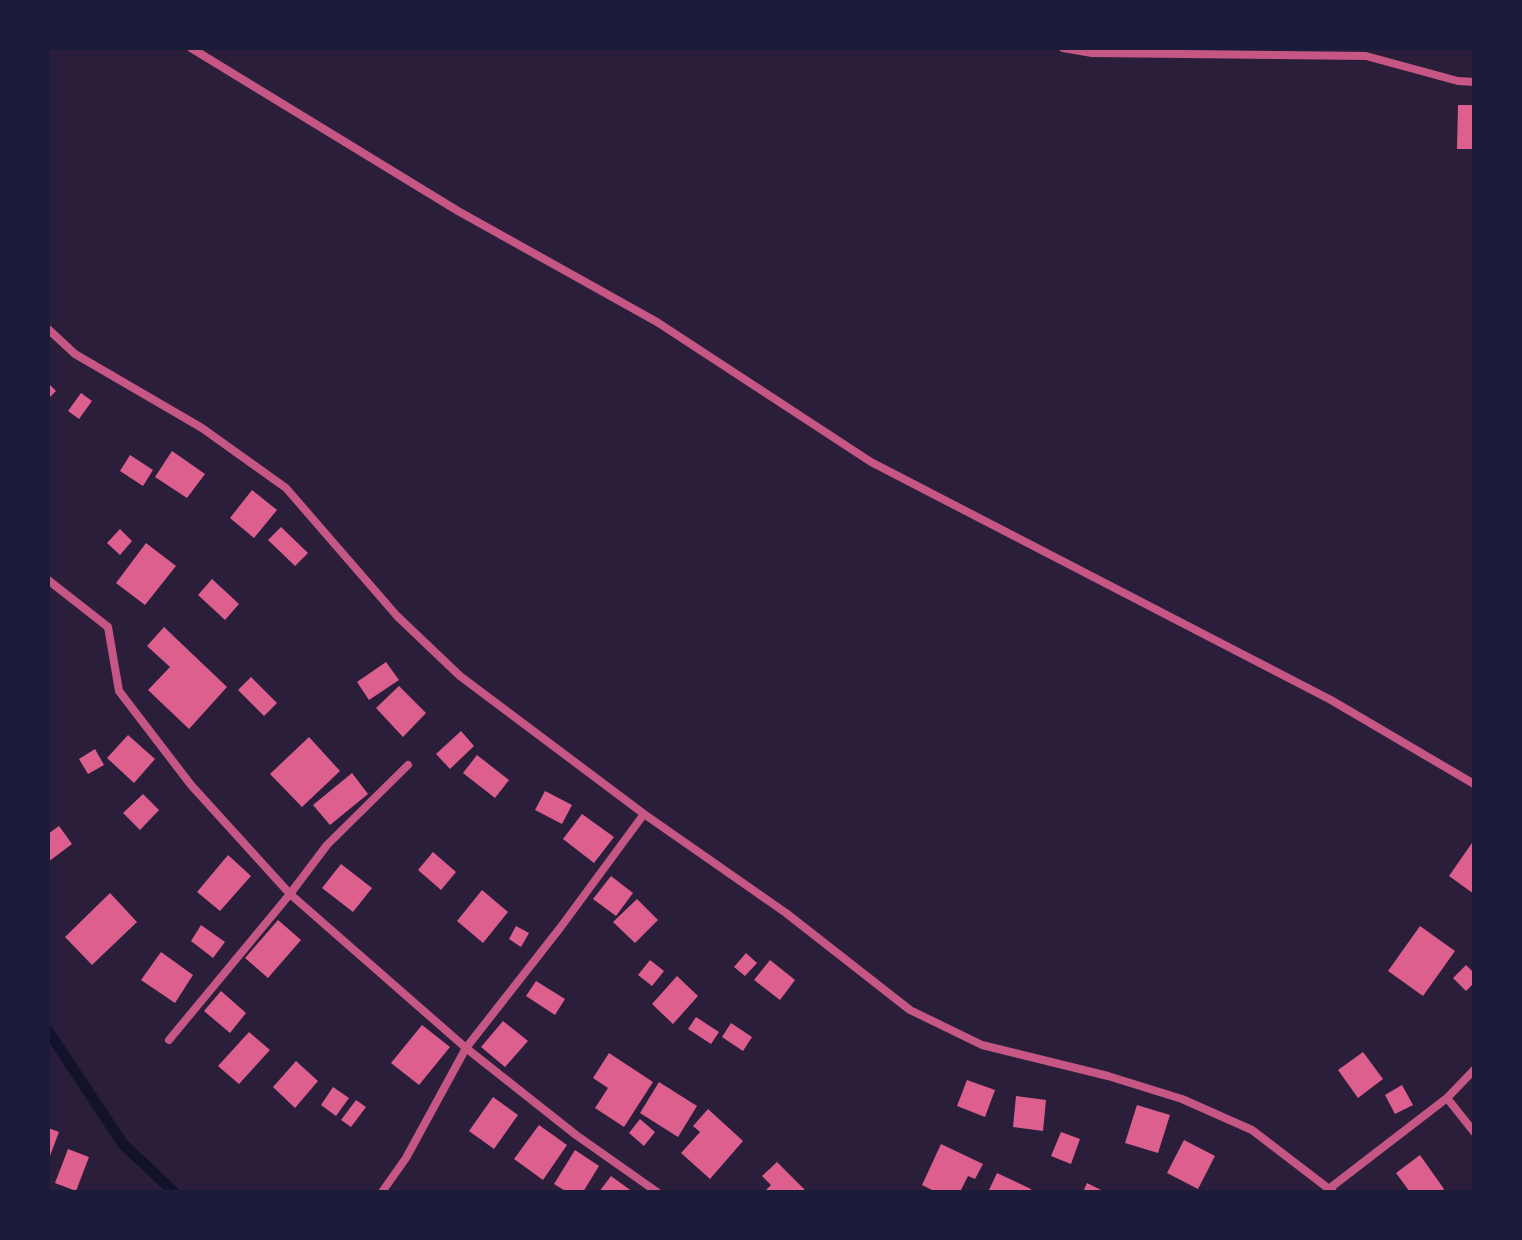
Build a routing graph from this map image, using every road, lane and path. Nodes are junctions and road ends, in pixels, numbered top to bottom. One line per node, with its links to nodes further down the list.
1 (191, 48): 7 (street)
2 (1063, 48): 3 (street)
3 (1474, 82)
4 (48, 329): 8 (street)
5 (48, 580): 9 (street)
6 (408, 765): 9 (street)
7 (1474, 784)
8 (644, 814): 11 (street); 15 (street)
9 (290, 894): 10 (street); 11 (street)
10 (169, 1040)
11 (466, 1048): 16 (street); 17 (street)
12 (1474, 1070): 13 (street)
13 (1447, 1098): 14 (street); 15 (street)
14 (1474, 1132)
15 (1331, 1190)
16 (382, 1192)
17 (657, 1192)

